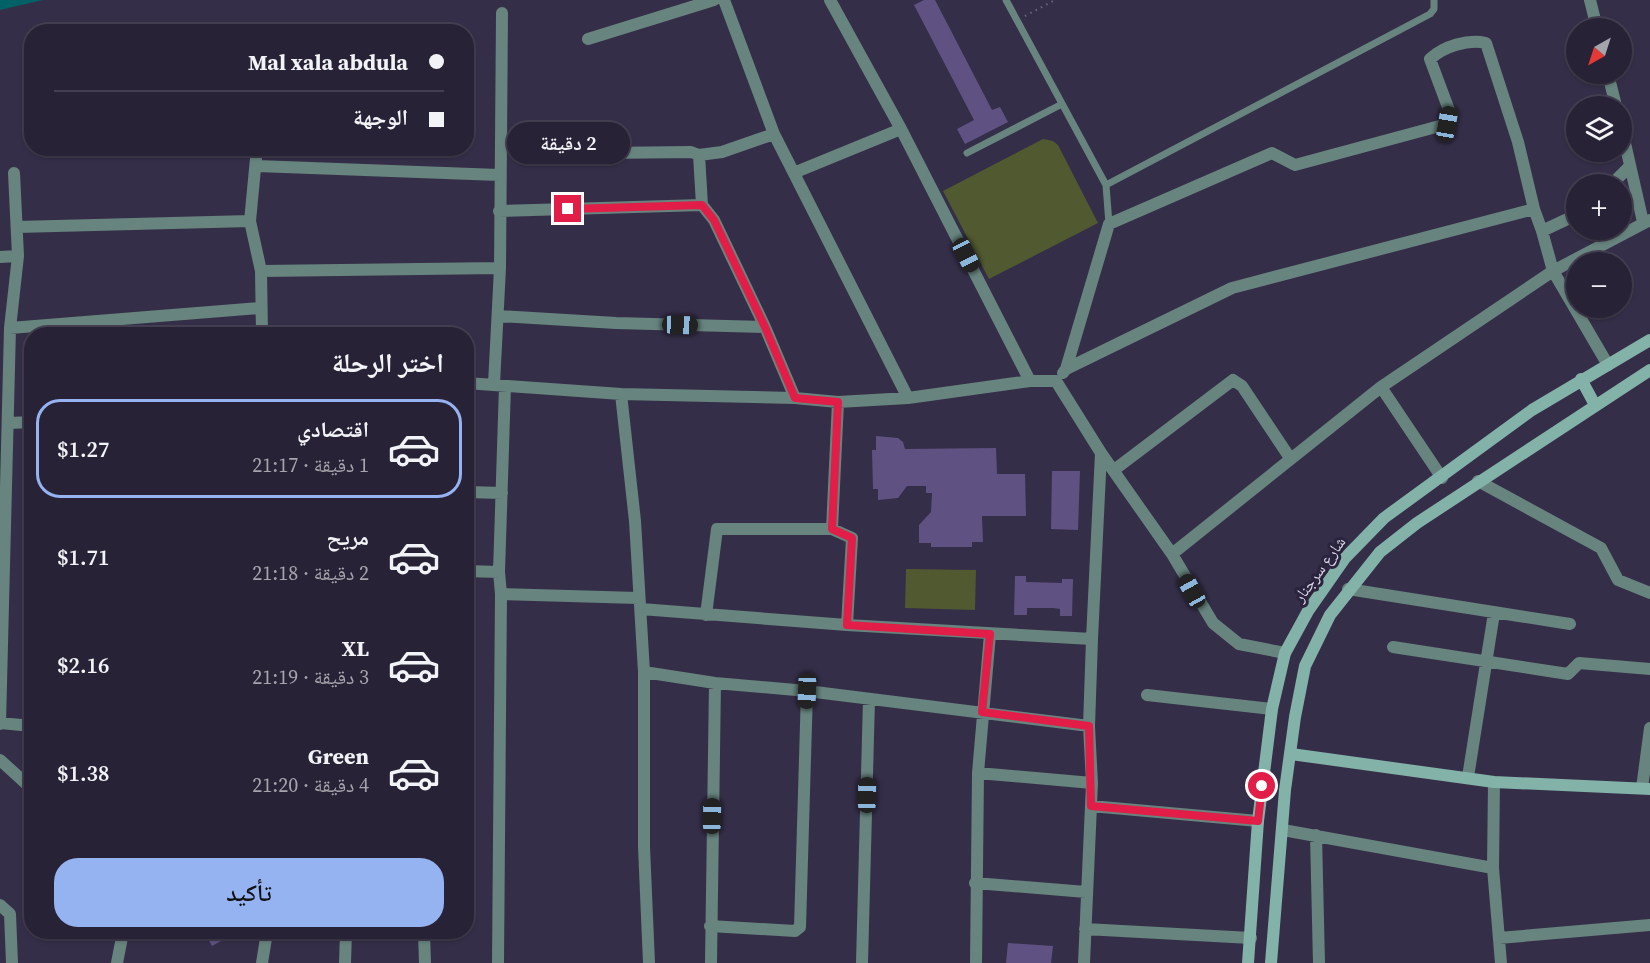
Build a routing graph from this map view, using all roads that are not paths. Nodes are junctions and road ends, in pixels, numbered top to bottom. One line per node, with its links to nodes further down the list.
1 (714, 0): 9 (street)
2 (723, 0): 12 (street)
3 (830, 0): 11 (street)
4 (1006, 0): 10 (lane)
5 (1434, 0): 24 (lane)
6 (1590, 0): 8 (street)
7 (502, 13): 23 (street)
8 (1594, 18)
9 (588, 39)
10 (1062, 104): 14 (lane); 24 (lane)
11 (902, 129): 20 (street); 50 (street)
12 (774, 134): 15 (street); 20 (street)
13 (603, 153): 15 (street)
14 (967, 153)
15 (699, 155): 25 (street)
16 (257, 156): 18 (street)
17 (1629, 162): 19 (street)
18 (257, 166): 23 (street); 29 (street)
19 (1630, 166): 22 (street); 30 (street)
20 (796, 172): 57 (street)
21 (14, 173): 32 (street)
22 (1622, 174)
23 (499, 175): 27 (street)
24 (1106, 185): 31 (lane)
25 (702, 205): 27 (street); 42 (street)
26 (1534, 209): 31 (street); 33 (street); 47 (street)
27 (499, 211): 36 (street)
28 (1566, 220): 33 (street)
29 (250, 221): 32 (street); 38 (street)
30 (1647, 221): 37 (street)
31 (1109, 224): 47 (street)
32 (16, 226): 34 (street)
33 (1542, 231): 37 (street)
34 (18, 256): 35 (street); 43 (street)
35 (0, 257)
36 (500, 268): 38 (street); 40 (street)
37 (1553, 270): 46 (street); 54 (street)
38 (261, 271): 39 (street)
39 (260, 308): 41 (street); 43 (street)
40 (498, 316): 42 (street); 53 (street)
41 (261, 327)
42 (765, 327): 56 (street)
43 (10, 328): 45 (street)
44 (1650, 340): 46 (street, شارع سرجنار)
45 (5, 360): 61 (street)
46 (1608, 364): 49 (street, شارع سرجنار)
47 (1066, 369): 51 (street)
48 (1650, 370): 59 (street)
49 (1581, 379): 59 (street); 65 (street, شارع سرجنار)
50 (1030, 381): 51 (street); 57 (street)
51 (1056, 381): 62 (street)
52 (474, 383): 53 (street)
53 (499, 385): 55 (street); 68 (street)
54 (1381, 387): 63 (street); 65 (street)
55 (621, 394): 56 (street); 76 (street)
56 (795, 398): 58 (street)
57 (908, 398): 58 (street)
58 (838, 402): 69 (street)
59 (1595, 405): 66 (street)
60 (24, 422): 61 (street)
61 (10, 423): 94 (street)
62 (1101, 453): 64 (street); 82 (street)
63 (1290, 458): 64 (street); 70 (street)
64 (1114, 470): 70 (street)
65 (1442, 478): 84 (street, شارع سرجنار)
66 (1478, 481): 73 (street); 74 (street)
67 (474, 492): 68 (street)
68 (502, 493): 72 (street)
69 (832, 529): 78 (street); 80 (street)
70 (1172, 554): 84 (street)
71 (474, 571): 72 (street)
72 (499, 572): 75 (street)
73 (1348, 589): 77 (street); 98 (street)
74 (1650, 593)
75 (501, 594): 76 (street); 128 (street)
76 (639, 604): 78 (street); 87 (street)
77 (1494, 613): 79 (street); 85 (street)
78 (706, 615): 80 (street)
79 (1570, 624)
80 (847, 625): 81 (street)
81 (990, 634): 82 (street); 93 (street)
82 (1092, 639): 96 (street)
83 (1393, 647): 85 (street)
84 (1285, 653): 92 (street, شارع سرجنار)
85 (1485, 662): 86 (street); 101 (street)
86 (1650, 669)
87 (644, 672): 88 (street); 129 (street)
88 (715, 683): 89 (street); 115 (street)
89 (807, 691): 91 (street); 115 (street)
90 (1147, 695): 92 (street)
91 (869, 699): 93 (street); 131 (street)
92 (1272, 709): 107 (street, شارع سرجنار)
93 (982, 712): 96 (street); 100 (street)
94 (0, 724): 95 (street)
95 (24, 726)
96 (1089, 726): 104 (street)
97 (1650, 728): 105 (street)
98 (1291, 754): 101 (street); 108 (street)
99 (0, 760): 102 (street)
100 (978, 773): 104 (street); 111 (street)
101 (1468, 777): 103 (street)
102 (24, 782)
103 (1494, 782): 105 (street); 110 (street)
104 (1092, 783): 106 (street)
105 (1646, 788)
106 (1091, 806): 107 (street); 112 (street)
107 (1258, 821): 117 (street, شارع سرجنار)
108 (1283, 830): 109 (street); 135 (street)
109 (1316, 835): 110 (street); 136 (street)
110 (1493, 868): 118 (street)
111 (975, 883): 112 (street); 132 (street)
112 (1086, 892): 116 (street)
113 (0, 905): 123 (street)
114 (1650, 925): 118 (street)
115 (710, 926): 130 (street)
116 (1085, 929): 117 (street); 133 (street)
117 (1251, 938): 134 (street, شارع سرجنار)
118 (1499, 938): 137 (street)
119 (122, 939): 124 (street)
120 (266, 939): 125 (street)
121 (346, 939): 126 (street)
122 (424, 939): 127 (street)
123 (12, 963)
124 (117, 963)
125 (262, 963)
126 (345, 963)
127 (425, 963)
128 (498, 963)
129 (649, 963)
130 (711, 963)
131 (862, 963)
132 (976, 963)
133 (1084, 963)
134 (1248, 963)
135 (1271, 963)
136 (1319, 963)
137 (1501, 963)

